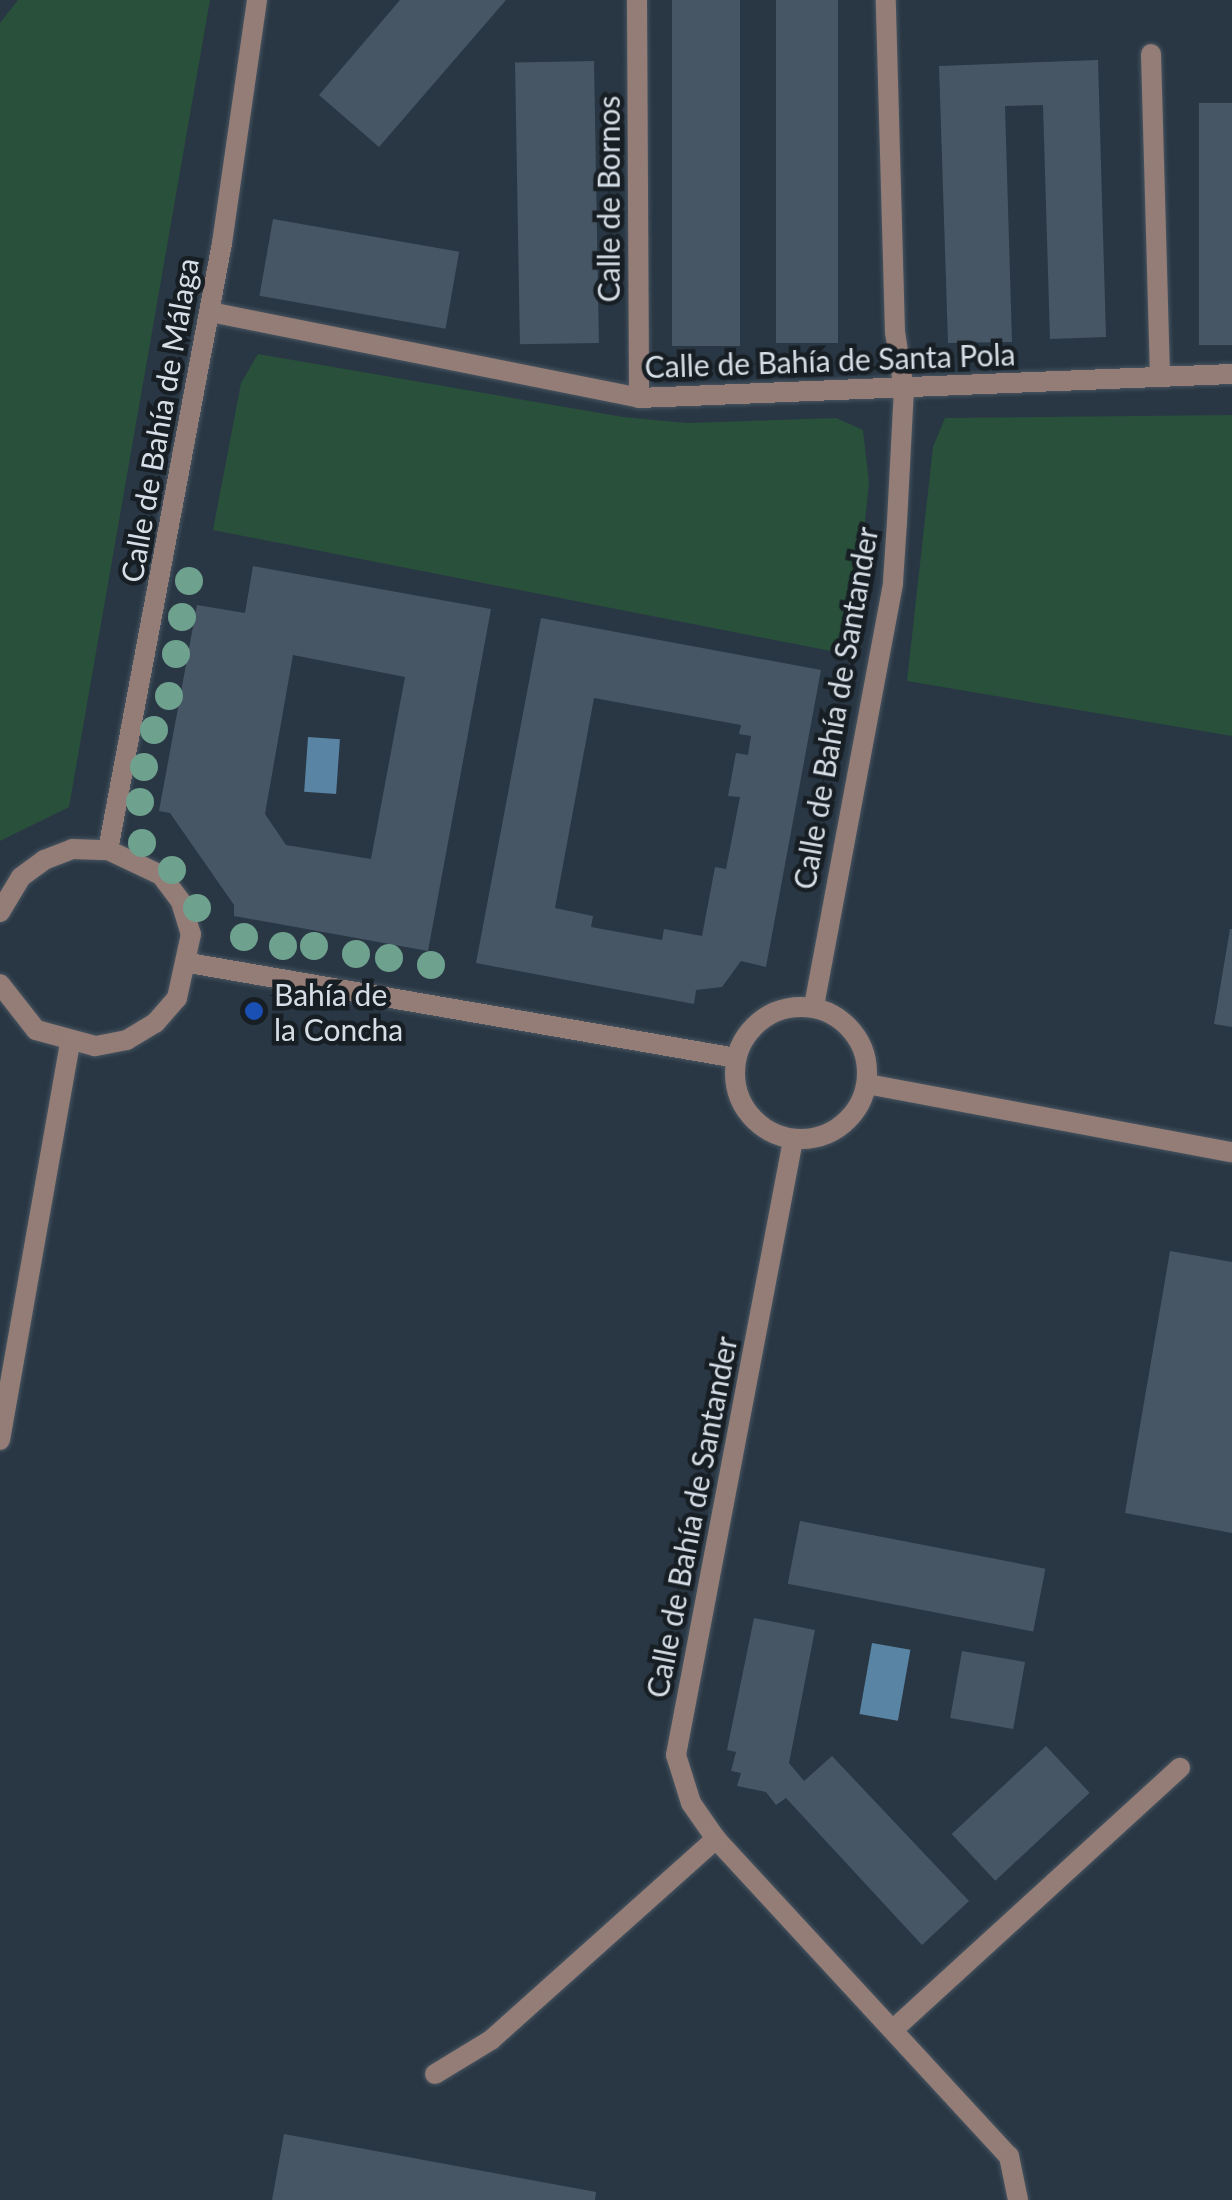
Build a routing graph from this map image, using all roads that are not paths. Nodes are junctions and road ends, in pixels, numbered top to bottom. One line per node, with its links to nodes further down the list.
1 (256, 0): 6 (street, Calle de Bahía de Málaga)
2 (637, 0): 10 (street, Calle de Bornos)
3 (903, 0): 4 (street)
4 (886, 8): 9 (street, Calle de Bahía de Santander)
5 (1152, 54): 8 (street)
6 (210, 312): 10 (street, Calle de Bahía de Santa Pola); 11 (street, Calle de Bahía de Málaga)
7 (1232, 374): 8 (street, Calle de Bahía de Santa Pola)
8 (1160, 377): 9 (street, Calle de Bahía de Santa Pola)
9 (904, 390): 10 (street, Calle de Bahía de Santa Pola); 15 (street, Calle de Bahía de Santander)
10 (639, 398)
11 (108, 850): 12 (street); 13 (street)
12 (0, 912)
13 (189, 963): 16 (street); 17 (street)
14 (0, 984): 16 (street)
15 (814, 1006): 17 (street); 18 (street)
16 (70, 1042): 21 (street)
17 (736, 1058): 19 (street)
18 (867, 1084): 19 (street); 20 (street)
19 (792, 1140): 23 (street, Calle de Bahía de Santander)
20 (1232, 1152)
21 (0, 1440)
22 (1180, 1768): 24 (street)
23 (716, 1839): 24 (street, Calle de Bahía de Santander); 25 (street)
24 (895, 2028): 26 (street, Calle de Bahía de Santander)
25 (436, 2074)
26 (1018, 2200)

